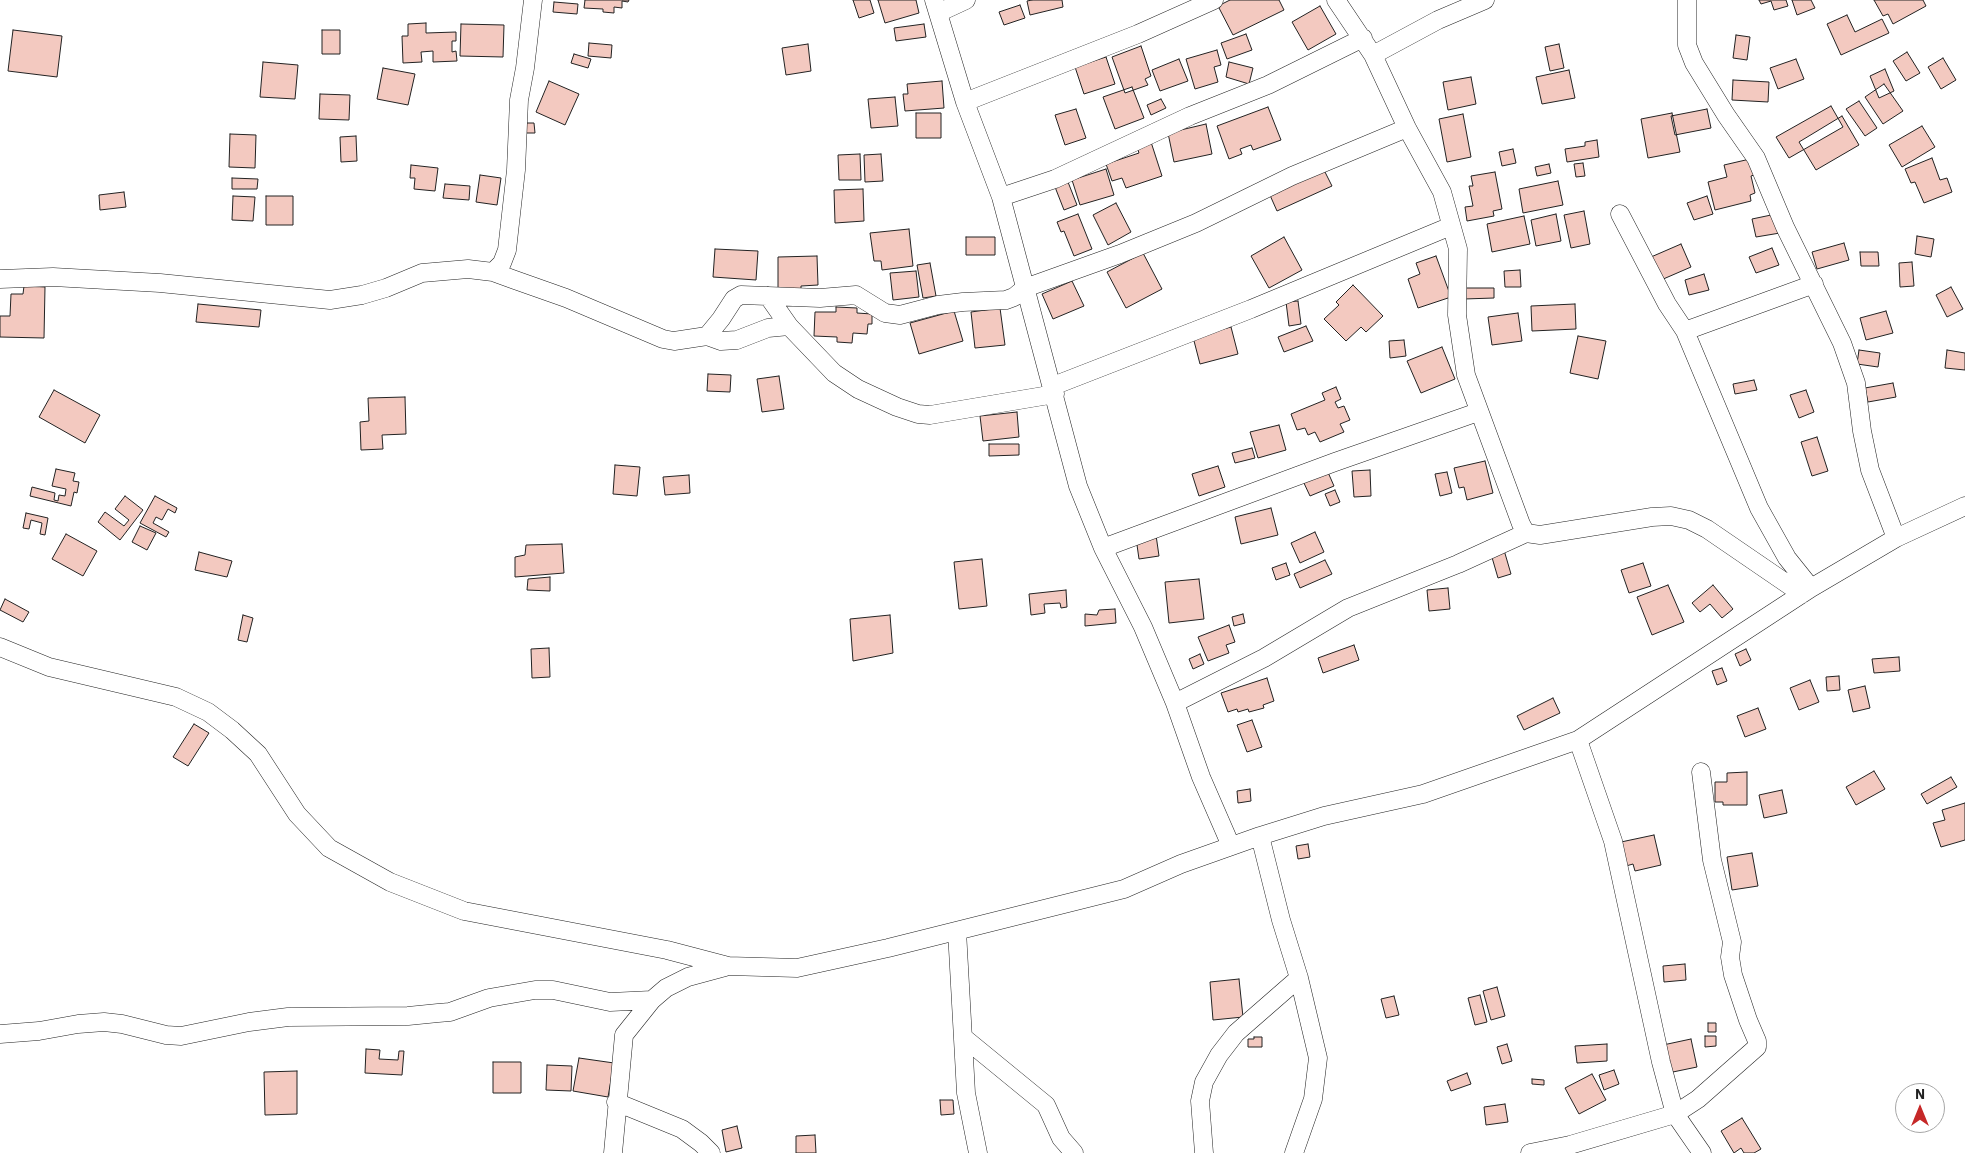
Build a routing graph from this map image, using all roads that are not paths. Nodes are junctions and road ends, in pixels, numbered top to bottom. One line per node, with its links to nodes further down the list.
1 (533, 0): 15 (street)
2 (966, 0): 7 (street)
3 (1214, 0): 10 (street)
4 (1336, 0): 8 (street)
5 (1485, 0): 9 (street)
6 (1687, 0): 17 (street)
7 (936, 7): 10 (street)
8 (1363, 38): 9 (street); 12 (street)
9 (1373, 55): 11 (street)
10 (966, 102): 12 (street)
11 (1407, 128): 14 (street); 18 (street)
12 (1001, 197): 18 (street)
13 (1620, 214): 21 (street)
14 (1451, 226): 23 (street); 24 (street)
15 (493, 272): 16 (street); 22 (street)
16 (0, 280)
17 (1814, 284): 21 (street); 27 (street)
18 (1025, 288): 19 (street); 23 (street)
19 (768, 296): 20 (street); 22 (street)
20 (790, 326): 22 (street); 23 (street)
21 (1684, 331): 29 (street)
22 (707, 336)
23 (1054, 390): 28 (street)
24 (1478, 412): 26 (street); 28 (street)
25 (1965, 506): 27 (street)
26 (1526, 533): 29 (street); 31 (street)
27 (1896, 538): 29 (street)
28 (1103, 548): 31 (street)
29 (1806, 591): 32 (street)
30 (0, 646): 37 (street)
31 (1175, 703): 35 (street)
32 (1578, 740): 34 (street); 43 (street)
33 (1701, 772): 43 (street)
34 (1260, 836): 35 (street); 38 (street)
35 (1231, 846): 36 (street)
36 (957, 931): 37 (street); 41 (street)
37 (728, 966): 39 (street)
38 (1299, 978): 48 (street); 49 (street)
39 (652, 1000): 40 (street); 42 (street)
40 (0, 1034)
41 (963, 1038): 46 (street); 47 (street)
42 (616, 1102): 44 (street); 45 (street)
43 (1675, 1114): 50 (street); 51 (street)
44 (613, 1153)
45 (711, 1153)
46 (978, 1153)
47 (1074, 1153)
48 (1204, 1153)
49 (1294, 1153)
50 (1530, 1153)
51 (1702, 1153)

